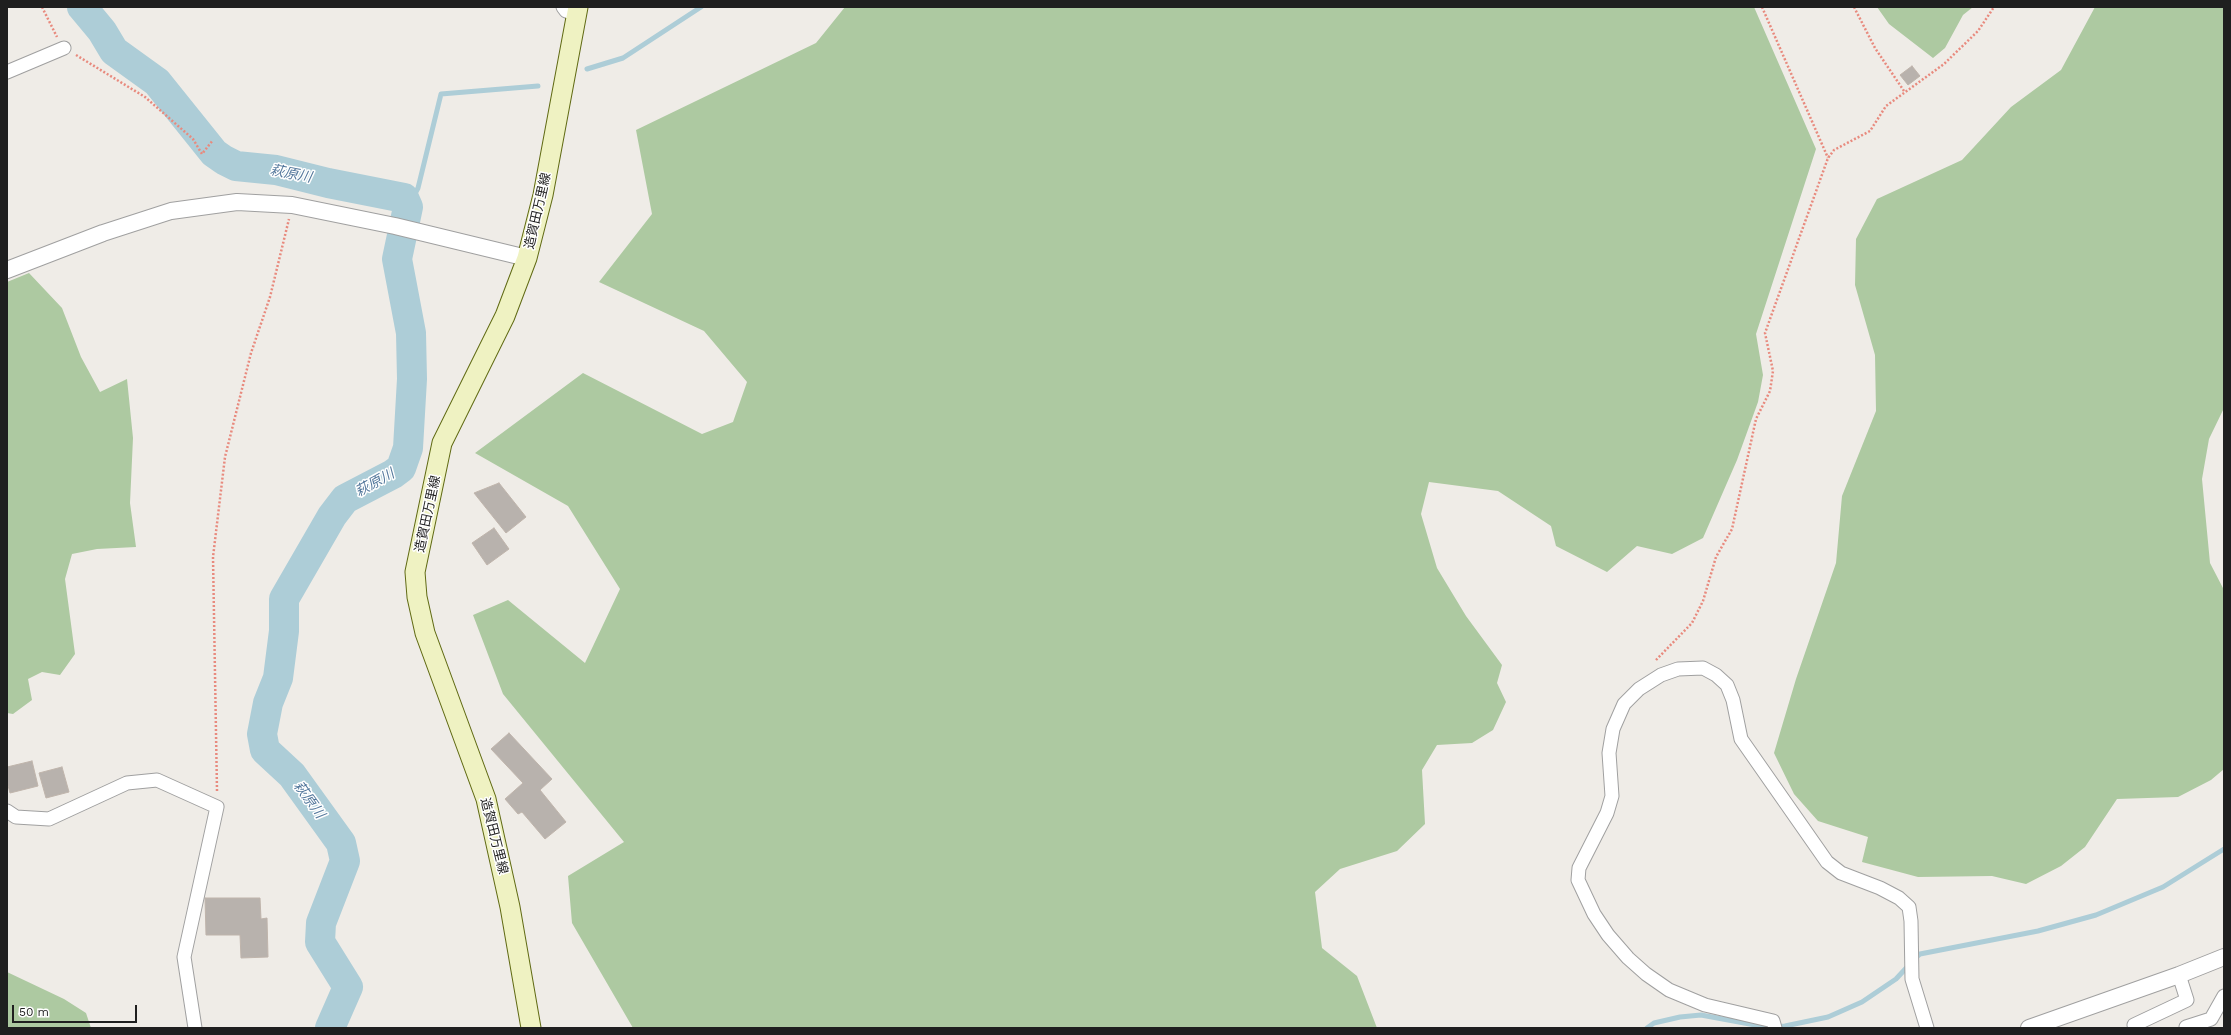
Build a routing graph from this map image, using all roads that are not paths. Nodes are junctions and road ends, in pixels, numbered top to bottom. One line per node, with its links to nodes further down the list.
1 (573, 10): 4 (main road, 造賀田万里線)
2 (64, 48): 3 (street)
3 (7, 72)
4 (527, 258): 5 (street); 12 (main road, 造賀田万里線)
5 (7, 270)
6 (7, 811): 11 (street)
7 (2224, 957): 8 (street)
8 (2179, 975): 15 (street); 16 (street)
9 (2224, 996): 10 (street)
10 (2186, 1027)
11 (195, 1028)
12 (531, 1028)
13 (1775, 1028): 14 (street)
14 (1927, 1028)
15 (2029, 1028)
16 (2135, 1028)

